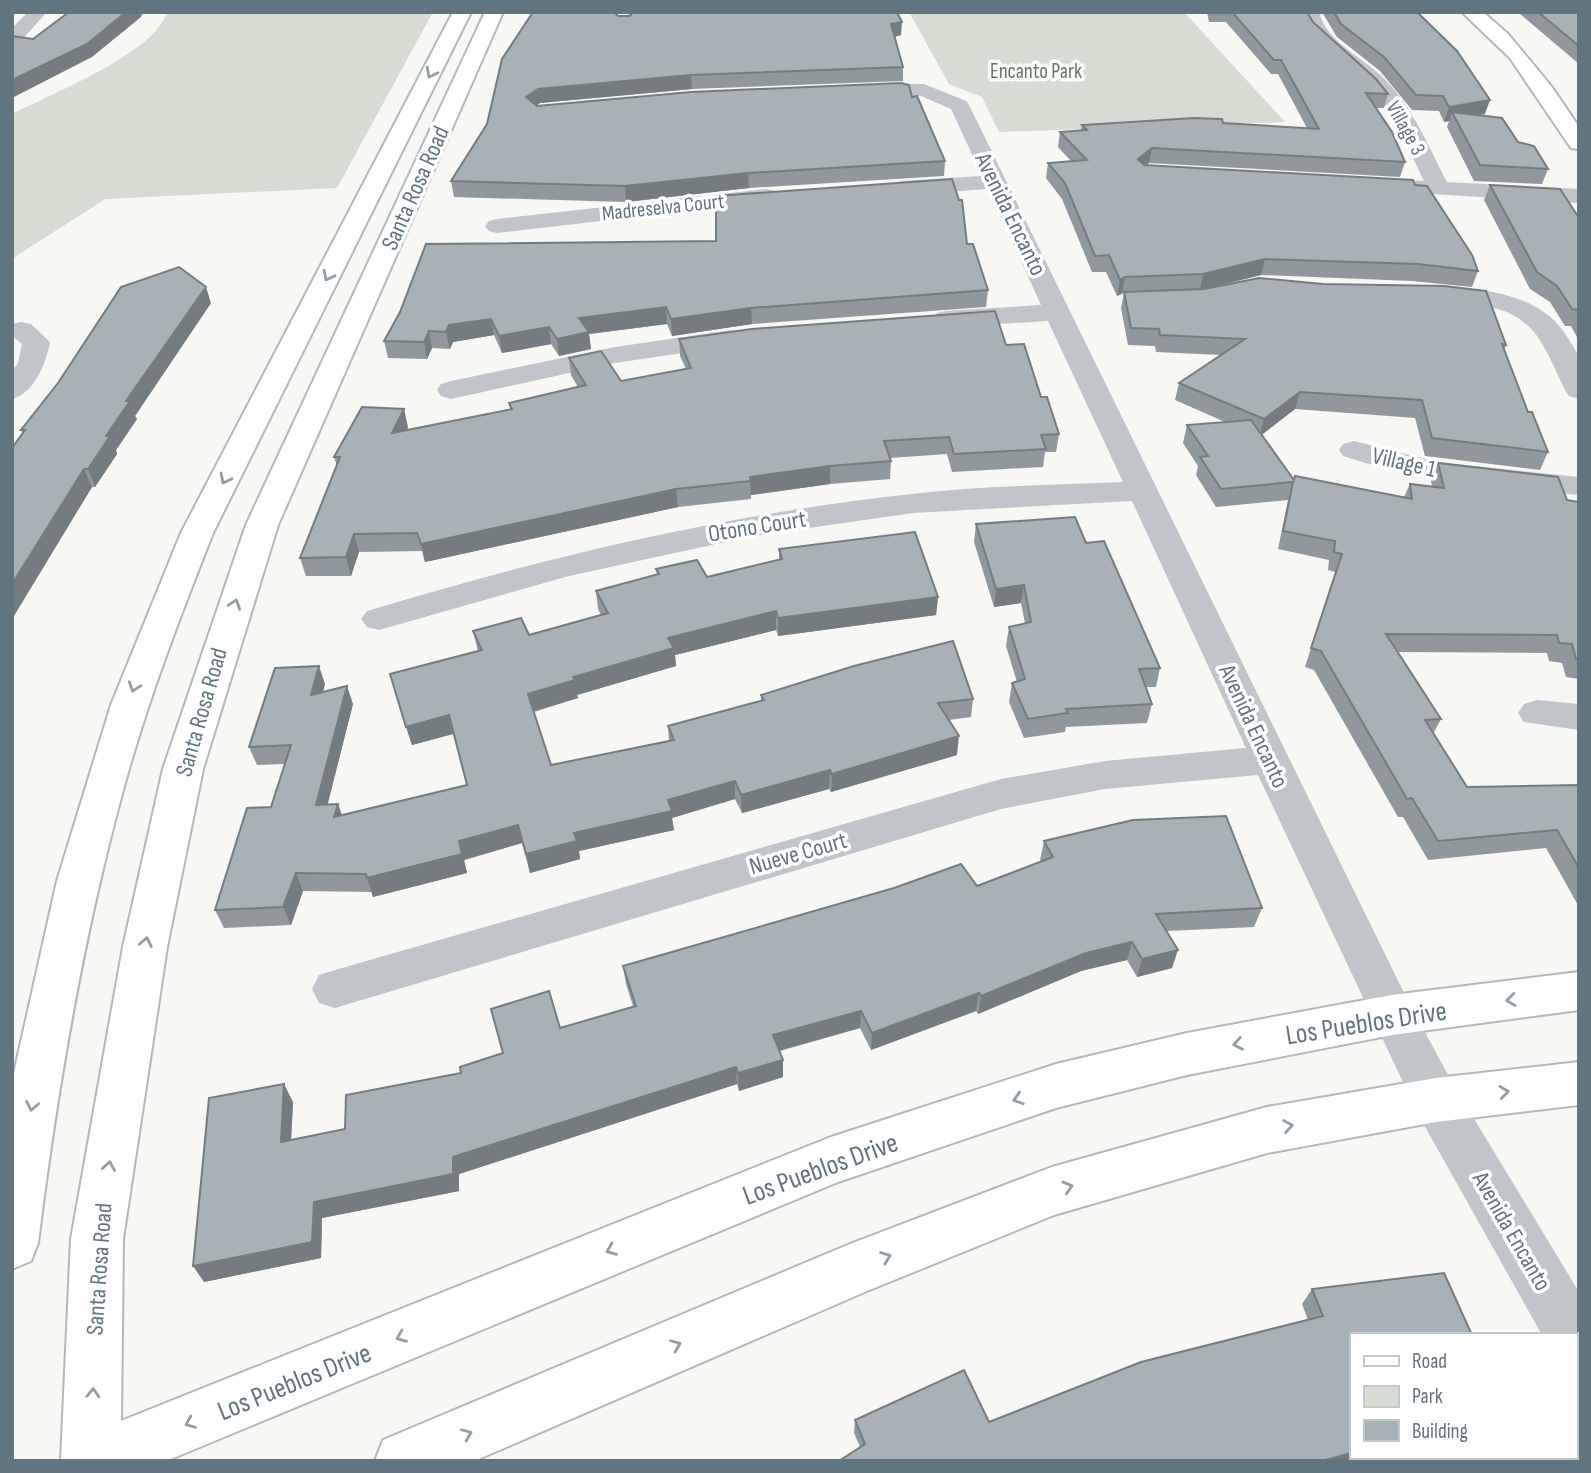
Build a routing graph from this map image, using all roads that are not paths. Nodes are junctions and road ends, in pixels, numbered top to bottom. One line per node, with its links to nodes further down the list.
1 (38, 12): 6 (street)
2 (462, 12): 37 (main road, Santa Rosa Road, one-way to 37)
3 (494, 12): 39 (main road, Santa Rosa Road, one-way to 3)
4 (1471, 12): 8 (main road)
5 (1311, 13): 12 (street, Village 3)
6 (12, 39)
7 (835, 91): 10 (street, Avenida Encanto)
8 (1569, 116): 9 (main road)
9 (1579, 144)
10 (996, 183): 13 (street); 18 (street, Avenida Encanto)
11 (1356, 184): 12 (street, Village 3)
12 (1439, 188): 15 (street, Village 3)
13 (872, 189)
14 (789, 194): 16 (street, Madreselva Court)
15 (1579, 196)
16 (497, 226)
17 (1412, 295): 24 (street)
18 (1059, 312): 19 (street); 27 (street, Avenida Encanto)
19 (922, 321)
20 (21, 330): 22 (street)
21 (752, 335): 23 (street)
22 (12, 390)
23 (451, 390)
24 (1579, 390)
25 (1354, 450): 26 (street, Village 1)
26 (1579, 486)
27 (1145, 491): 28 (street, Otono Court); 31 (street, Avenida Encanto)
28 (379, 619)
29 (1538, 713): 30 (street)
30 (1579, 717)
31 (1269, 760): 32 (street, Nueve Court); 34 (street, Avenida Encanto)
32 (335, 989)
33 (1579, 991): 34 (main road, Los Pueblos Drive, one-way to 34)
34 (1392, 1015): 36 (street, Avenida Encanto); 39 (main road, Los Pueblos Drive, one-way to 39)
35 (1579, 1083): 36 (main road, one-way to 35)
36 (1436, 1100): 38 (street, Avenida Encanto); 40 (main road, one-way to 36)
37 (12, 1243)
38 (1572, 1333)
39 (93, 1461)
40 (404, 1461)

